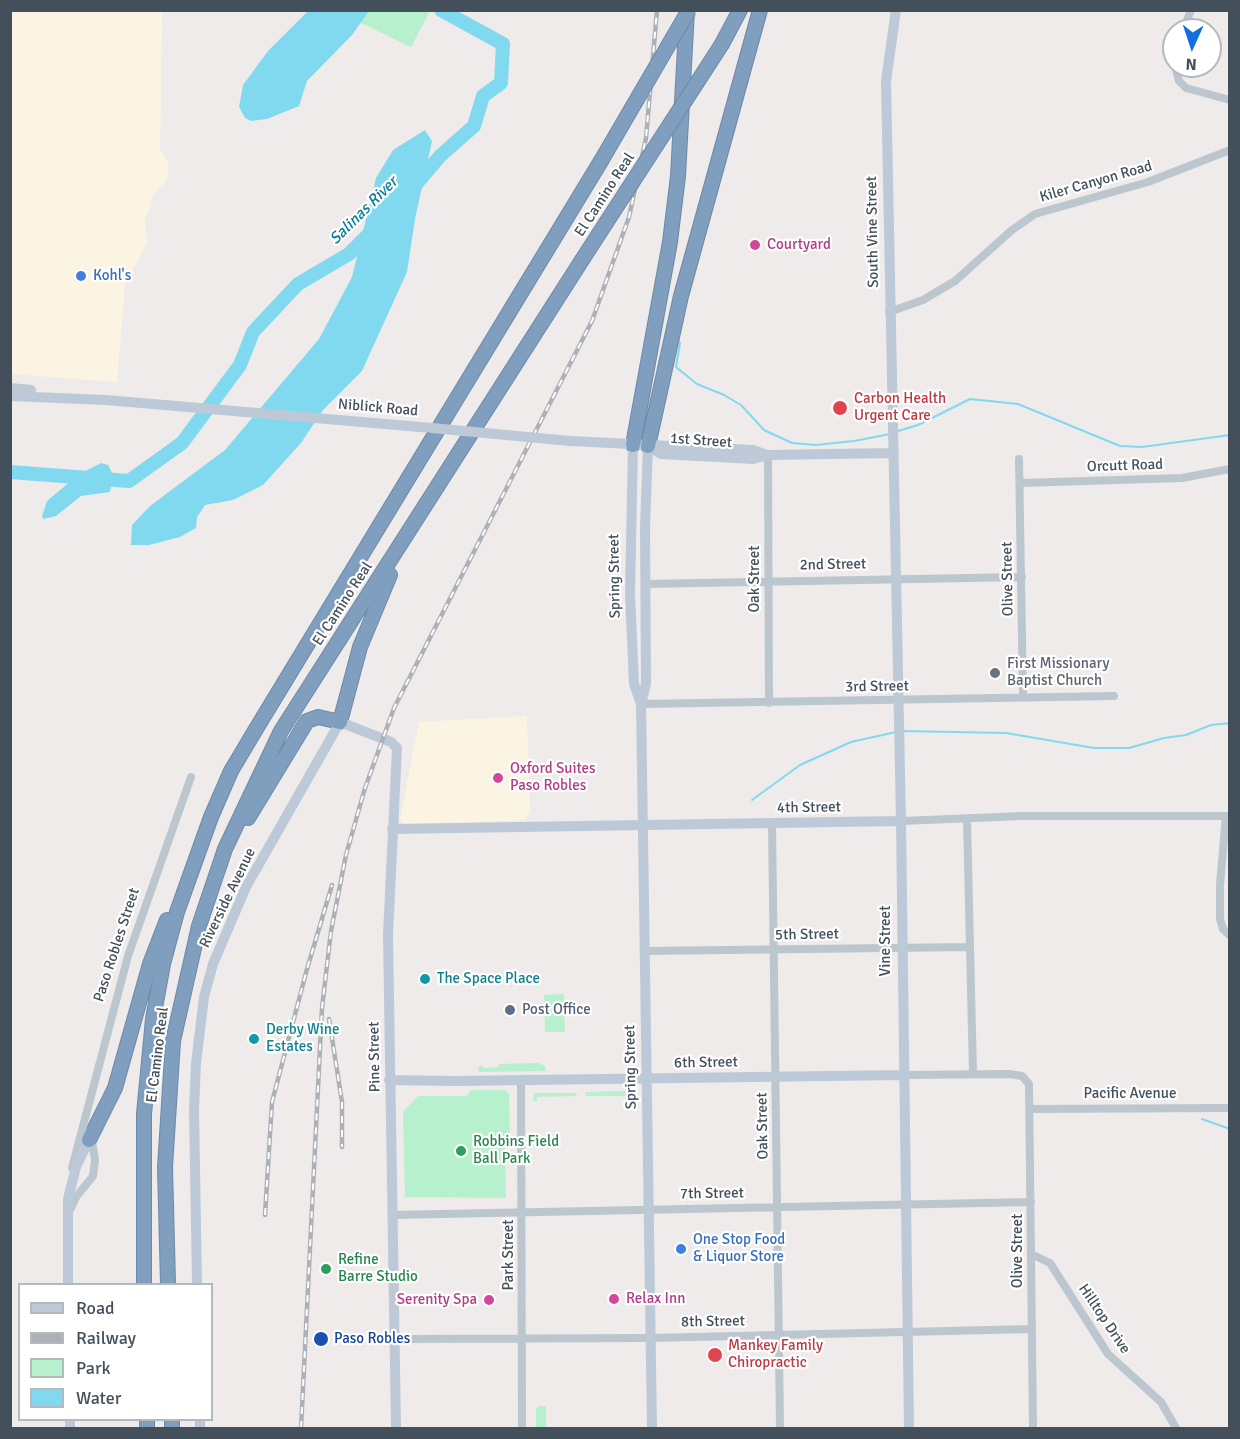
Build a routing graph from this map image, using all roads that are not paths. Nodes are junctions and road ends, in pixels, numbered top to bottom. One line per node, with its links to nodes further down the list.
1 (688, 10): 12 (highway); 38 (highway, El Camino Real, bridge)
2 (740, 10): 16 (highway, El Camino Real, bridge)
3 (760, 10): 13 (highway)
4 (896, 10): 8 (street, South Vine Street)
5 (1178, 78): 6 (street)
6 (1230, 100)
7 (1230, 150): 8 (street, Kiler Canyon Road)
8 (889, 312): 14 (street, South Vine Street)
9 (10, 388): 11 (street, Niblick Road)
10 (10, 396): 11 (street, Niblick Road)
11 (106, 400): 12 (street, Niblick Road, bridge)
12 (633, 445): 13 (street, Niblick Road); 28 (street, Spring Street)
13 (648, 446): 15 (street, 1st Street); 23 (street, Spring Street)
14 (893, 453): 15 (street, 1st Street); 21 (street, Vine Street)
15 (768, 455): 22 (street, Oak Street)
16 (456, 457): 29 (highway); 37 (highway, El Camino Real)
17 (1019, 459): 19 (street, Olive Street)
18 (1230, 469): 19 (street, Orcutt Road)
19 (1020, 483): 20 (street, Olive Street)
20 (1022, 577): 21 (street, 2nd Street); 25 (street, Olive Street)
21 (896, 578): 22 (street, 2nd Street); 26 (street, Vine Street)
22 (768, 580): 23 (street, 2nd Street); 27 (street, Oak Street)
23 (645, 584): 28 (street, Spring Street)
24 (1114, 696): 25 (street, 3rd Street)
25 (1023, 697): 26 (street, 3rd Street)
26 (898, 700): 27 (street, 3rd Street); 33 (street, Vine Street)
27 (769, 703): 28 (street, 3rd Street)
28 (642, 704): 35 (street, Spring Street)
29 (340, 722): 36 (street, Pine Street); 37 (highway); 67 (street, Riverside Avenue)
30 (191, 777): 53 (street, Paso Robles Street)
31 (1228, 816): 32 (street, 4th Street); 39 (street)
32 (967, 820): 33 (street, 4th Street); 41 (street)
33 (901, 821): 34 (street, 4th Street); 40 (street, Vine Street)
34 (772, 824): 35 (street, 4th Street); 42 (street, Oak Street)
35 (644, 825): 36 (street, 4th Street); 43 (street, Spring Street)
36 (392, 830): 49 (street, Pine Street)
37 (225, 849): 66 (highway, El Camino Real)
38 (190, 872): 54 (highway); 65 (highway, El Camino Real)
39 (1230, 936)
40 (901, 947): 41 (street, 5th Street); 42 (street, 5th Street); 45 (street, Vine Street)
41 (969, 947): 44 (street)
42 (773, 949): 43 (street, 5th Street); 47 (street, Oak Street)
43 (645, 951): 48 (street, Spring Street)
44 (973, 1074): 45 (street, 6th Street); 46 (street, 6th Street)
45 (903, 1075): 47 (street, 6th Street); 57 (street, Vine Street)
46 (1022, 1076): 52 (street, Olive Street)
47 (776, 1077): 48 (street, 6th Street); 58 (street, Oak Street)
48 (647, 1079): 50 (street, 6th Street); 59 (street, Spring Street)
49 (390, 1080): 50 (street, 6th Street); 61 (street, Pine Street)
50 (521, 1081): 60 (street, Park Street)
51 (1230, 1107): 52 (street, Pacific Avenue)
52 (1031, 1109): 56 (street, Olive Street)
53 (82, 1124): 54 (street, Paso Robles Street); 55 (street, Paso Robles Street)
54 (88, 1140): 55 (street, Paso Robles Street); 62 (street, Paso Robles Street)
55 (71, 1182): 62 (street, Paso Robles Street)
56 (1031, 1202): 57 (street, 7th Street); 63 (street, Olive Street)
57 (906, 1204): 58 (street, 7th Street); 69 (street, Vine Street)
58 (778, 1206): 59 (street, 7th Street); 70 (street, Oak Street)
59 (649, 1208): 60 (street, 7th Street); 72 (street, Spring Street)
60 (522, 1212): 61 (street, 7th Street); 71 (street, Park Street)
61 (393, 1215): 73 (street, Pine Street)
62 (67, 1217): 64 (street, Paso Robles Street)
63 (1031, 1254): 68 (street, Olive Street); 80 (street, Hilltop Drive)
64 (68, 1283)
65 (144, 1283)
66 (168, 1283)
67 (197, 1283)
68 (1031, 1329): 69 (street, 8th Street); 79 (street, Olive Street)
69 (907, 1331): 70 (street, 8th Street); 78 (street, Vine Street)
70 (780, 1334): 72 (street, 8th Street); 77 (street, Oak Street)
71 (522, 1338): 72 (street, 8th Street); 73 (street, 8th Street); 75 (street, Park Street)
72 (651, 1338): 76 (street, Spring Street)
73 (395, 1339): 74 (street, Pine Street)
74 (396, 1428)
75 (522, 1428)
76 (652, 1428)
77 (780, 1428)
78 (909, 1428)
79 (1033, 1428)
80 (1176, 1428)

